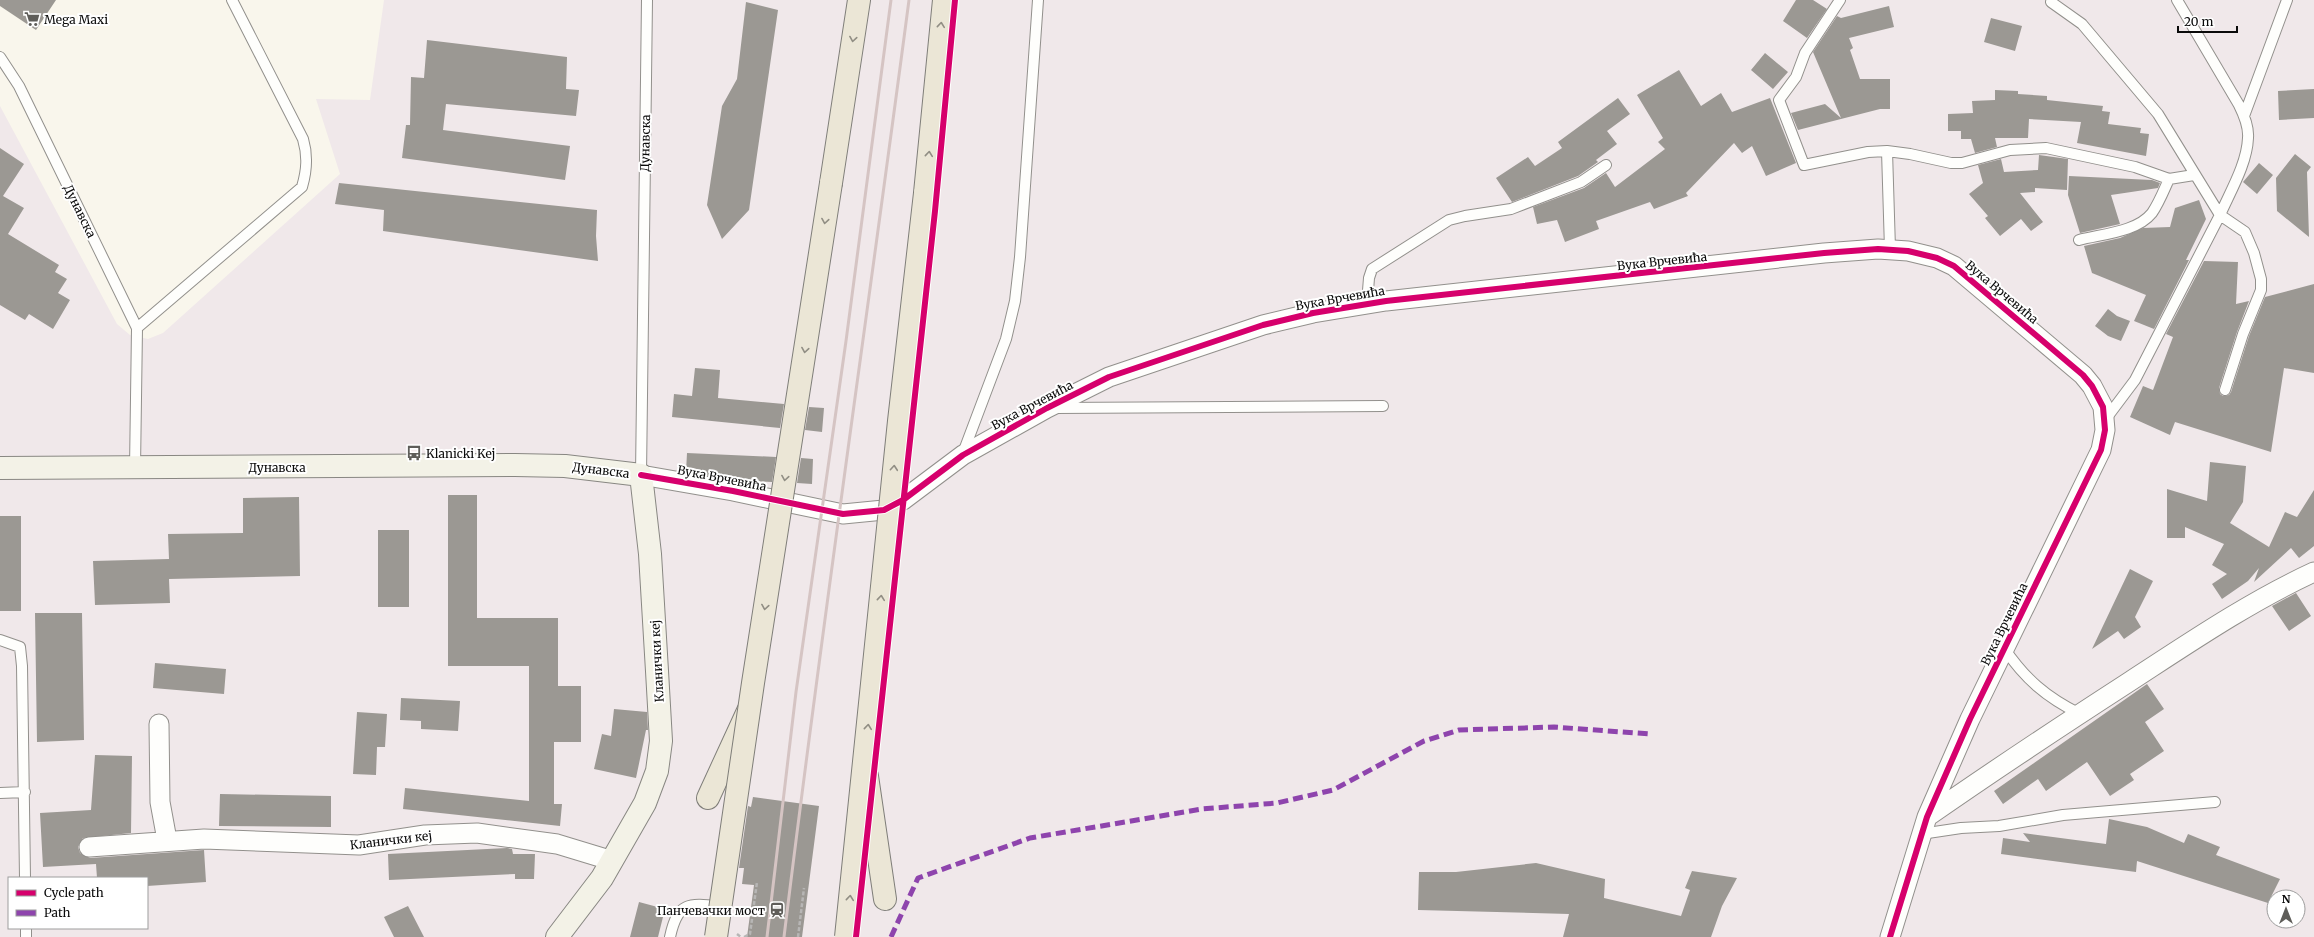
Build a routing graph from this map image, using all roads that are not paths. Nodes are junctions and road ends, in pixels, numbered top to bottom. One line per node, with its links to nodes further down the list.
1 (232, 0): 20 (lane)
2 (647, 0): 28 (lane, Дунавска)
3 (859, 0): 32 (main road, one-way to 32, bridge)
4 (944, 0): 35 (main road, one-way to 4, bridge)
5 (1038, 0): 25 (lane)
6 (1840, 0): 12 (lane)
7 (2177, 0): 11 (lane)
8 (2287, 0): 11 (lane)
9 (2051, 2): 14 (lane)
10 (0, 57): 20 (lane, Дунавска)
11 (2244, 116): 16 (lane)
12 (1887, 151): 15 (lane); 18 (lane)
13 (1606, 165): 19 (lane)
14 (2194, 175): 15 (lane); 16 (lane)
15 (2169, 179): 17 (lane)
16 (2220, 215): 21 (lane); 24 (lane)
17 (2079, 240)
18 (1890, 249): 19 (street, Вука Врчевића); 24 (street, Вука Врчевића)
19 (1367, 303): 23 (street, Вука Врчевића)
20 (138, 328): 27 (lane, Дунавска)
21 (2225, 390)
22 (1382, 406): 23 (lane)
23 (1047, 408): 25 (street, Вука Врчевића)
24 (2105, 420): 31 (street, Вука Врчевића)
25 (963, 455): 28 (street, Вука Врчевића)
26 (0, 468): 27 (main road, Дунавска)
27 (135, 468): 28 (main road, Дунавска)
28 (641, 475): 43 (main road, Кланички кеј)
29 (2314, 572): 33 (street)
30 (0, 640): 36 (lane)
31 (2004, 648): 33 (lane); 40 (street, Вука Врчевића)
32 (749, 708): 38 (main road); 48 (main road, bridge)
33 (2080, 714): 40 (street)
34 (159, 724): 41 (street)
35 (865, 759): 46 (main road); 51 (main road, one-way to 35, bridge)
36 (25, 792): 37 (lane); 44 (lane)
37 (0, 793)
38 (708, 798)
39 (2215, 802): 40 (lane)
40 (1924, 826): 52 (street, Вука Врчевића)
41 (167, 840): 42 (street, Кланички кеј); 43 (street, Кланички кеј)
42 (89, 847)
43 (613, 861): 49 (main road, Кланички кеј)
44 (25, 877)
45 (734, 886): 47 (lane)
46 (885, 899)
47 (731, 908): 48 (lane); 50 (lane)
48 (722, 933)
49 (557, 937)
50 (670, 937)
51 (846, 937)
52 (1890, 937)

